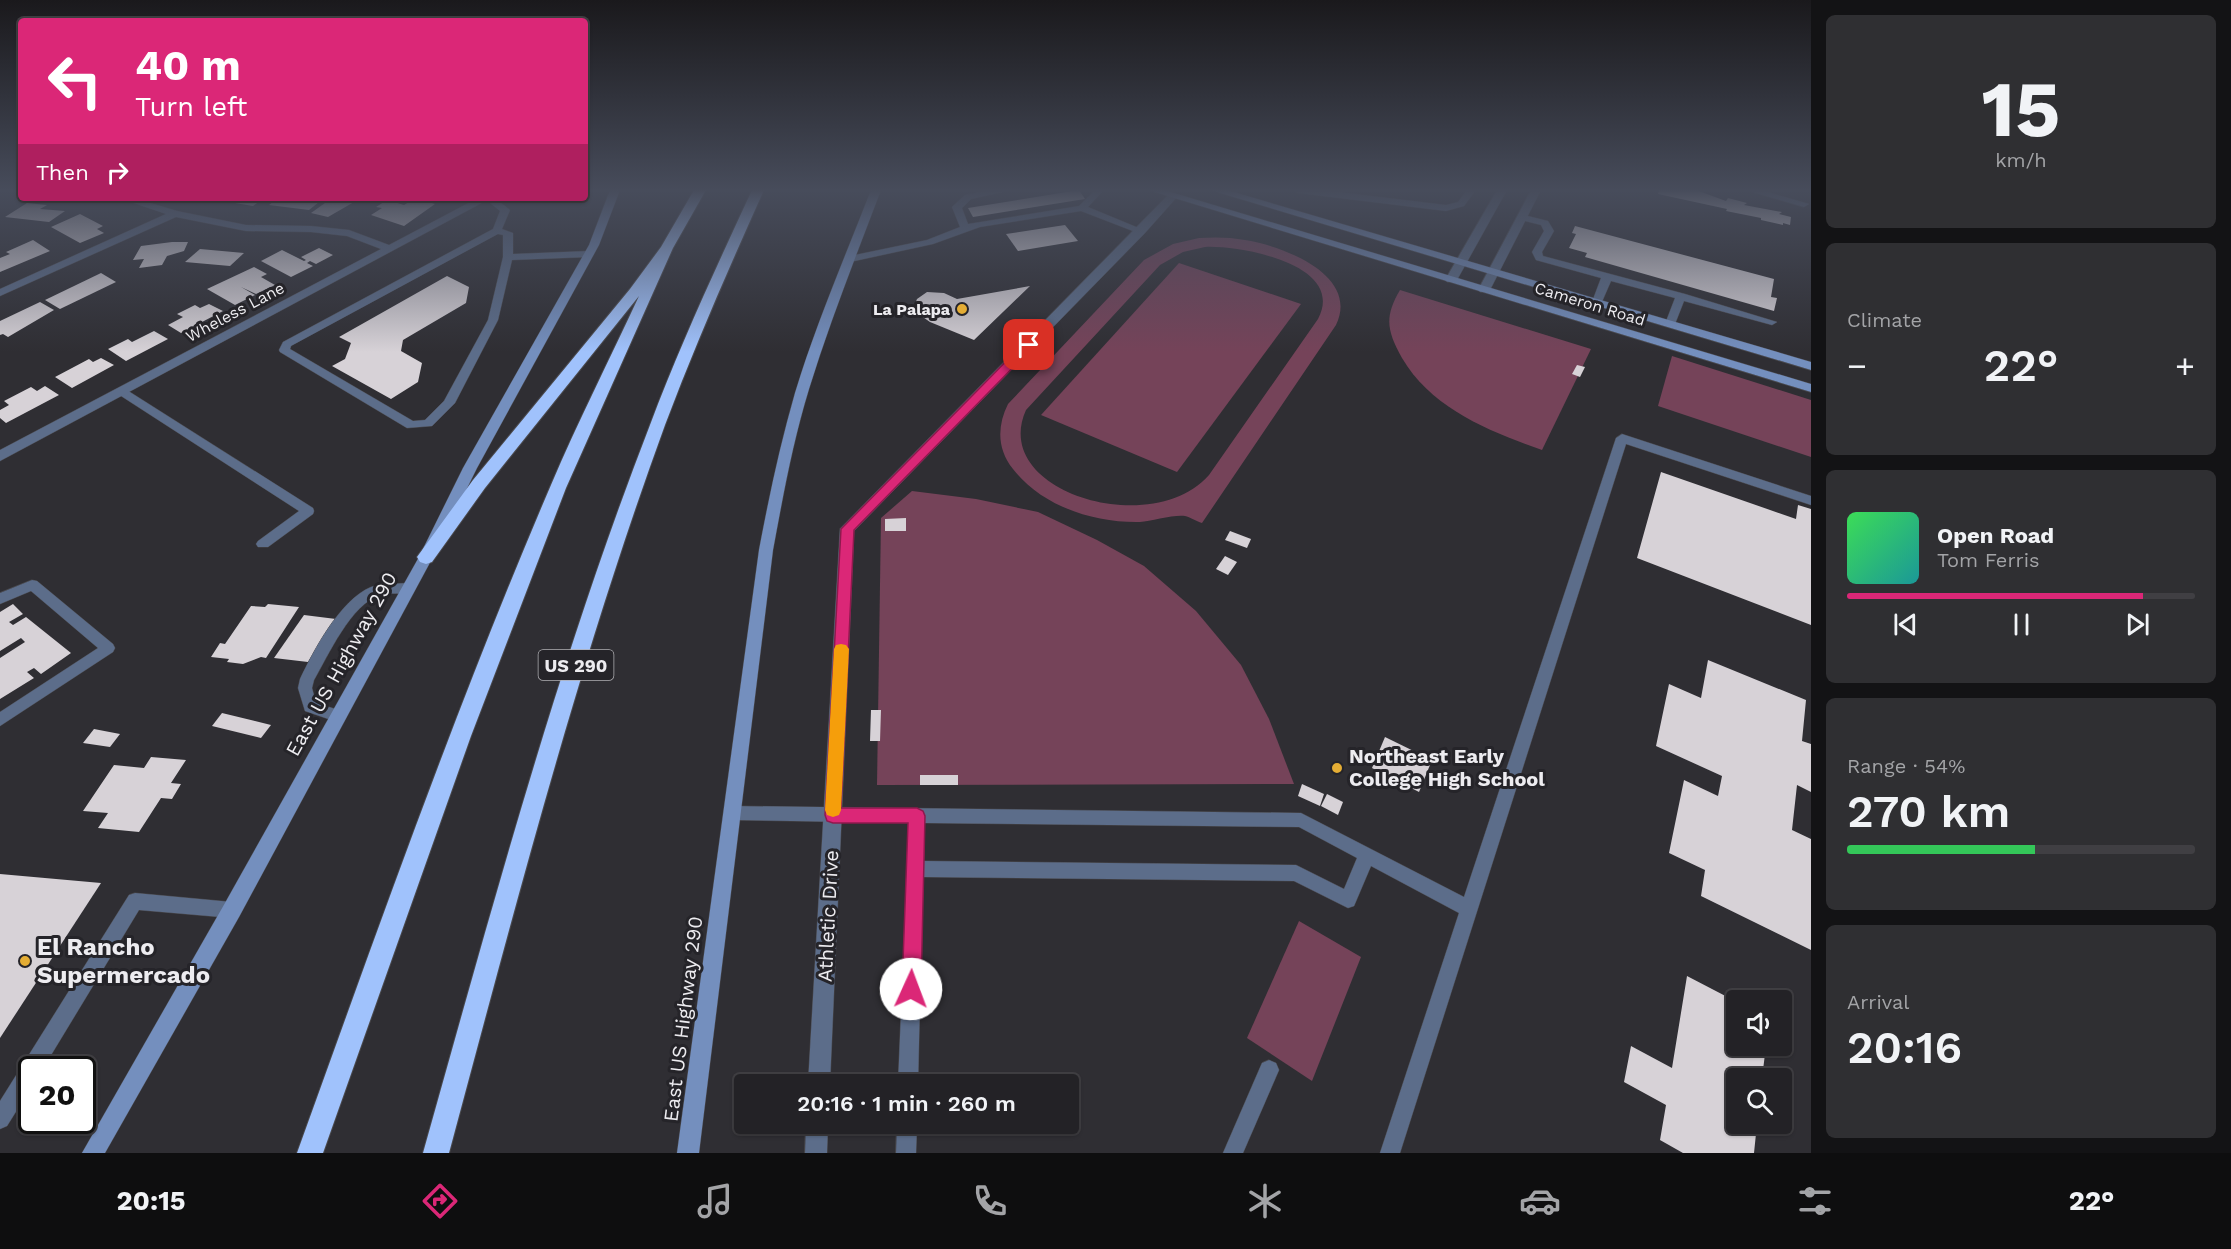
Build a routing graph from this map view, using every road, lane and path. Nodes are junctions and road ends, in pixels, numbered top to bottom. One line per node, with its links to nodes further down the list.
1 (109, 244): 27 (street)
2 (376, 244): 18 (street)
3 (399, 244): 18 (street, Wheless Lane)
4 (473, 244): 20 (lane)
5 (508, 244): 20 (lane)
6 (593, 244): 19 (main road, East US Highway 290)
7 (669, 244): 17 (highway)
8 (733, 244): 60 (highway, US 290)
9 (856, 244): 21 (main road, East US Highway 290)
10 (921, 244): 21 (lane)
11 (1129, 244): 46 (street, Athletic Drive)
12 (1331, 244): 25 (main road, Cameron Road)
13 (1397, 244): 22 (main road, Cameron Road)
14 (1472, 244): 22 (street)
15 (1510, 244): 23 (street)
16 (1542, 244): 24 (lane)
17 (667, 248): 40 (highway); 59 (highway)
18 (389, 249): 36 (street, Wheless Lane)
19 (589, 254): 20 (lane); 40 (main road, East US Highway 290)
20 (507, 258)
21 (850, 259): 45 (main road, East US Highway 290)
22 (1461, 263): 23 (main road, Cameron Road); 25 (street)
23 (1494, 272): 26 (street); 29 (main road, Cameron Road)
24 (1606, 277): 28 (lane); 29 (lane)
25 (1451, 280): 26 (main road, Cameron Road)
26 (1484, 290): 32 (main road, Cameron Road)
27 (0, 293)
28 (1680, 296): 30 (lane); 31 (lane)
29 (1597, 302): 31 (main road, Cameron Road)
30 (1772, 322)
31 (1670, 324): 33 (main road, Cameron Road)
32 (1661, 343): 34 (main road); 35 (main road, Cameron Road)
33 (1811, 366)
34 (1811, 373)
35 (1811, 388)
36 (122, 391): 37 (street, Wheless Lane); 39 (lane)
37 (0, 456)
38 (1811, 501): 50 (lane)
39 (263, 544)
40 (426, 557): 41 (main road, East US Highway 290)
41 (408, 588): 43 (main road, East US Highway 290); 43 (lane)
42 (0, 599): 44 (lane)
43 (337, 716): 51 (main road, East US Highway 290)
44 (0, 720)
45 (732, 813): 46 (lane); 61 (main road, East US Highway 290)
46 (833, 815): 47 (lane); 53 (street, Athletic Drive)
47 (917, 816): 48 (lane); 49 (lane)
48 (1367, 855): 49 (lane); 50 (lane)
49 (915, 869): 54 (lane)
50 (1469, 909): 65 (lane)
51 (232, 910): 55 (lane); 58 (main road, East US Highway 290)
52 (1269, 1070): 64 (lane)
53 (820, 1074)
54 (908, 1074)
55 (0, 1119)
56 (817, 1134): 62 (street)
57 (907, 1134): 63 (lane)
58 (93, 1153)
59 (310, 1153)
60 (436, 1153)
61 (688, 1153)
62 (816, 1153)
63 (906, 1153)
64 (1233, 1153)
65 (1390, 1153)

